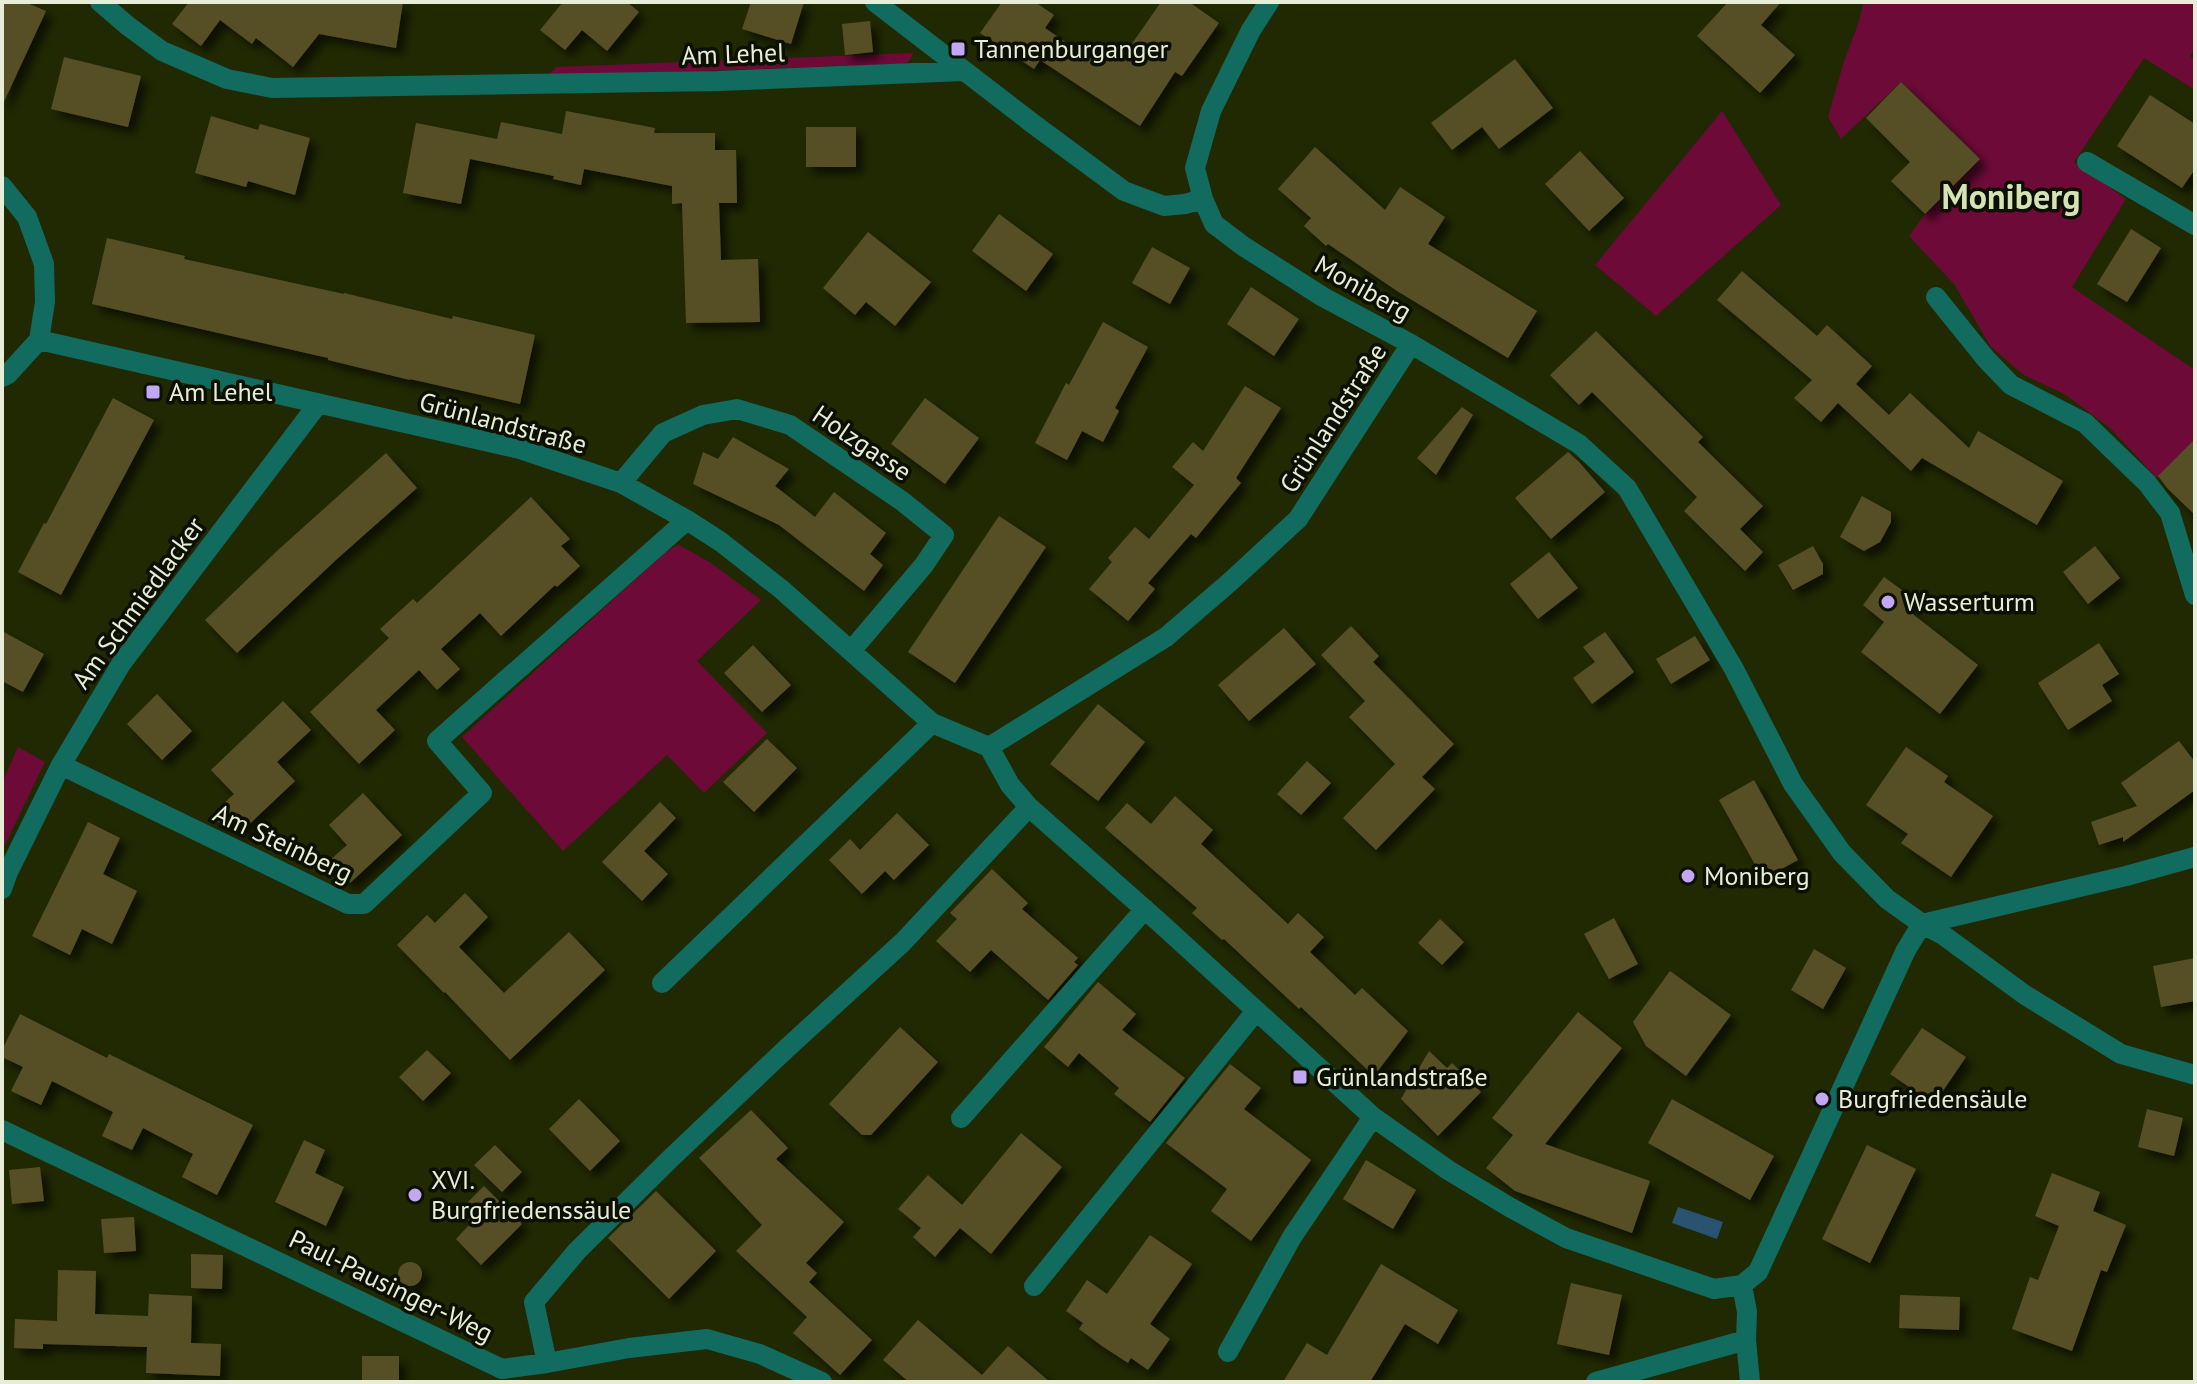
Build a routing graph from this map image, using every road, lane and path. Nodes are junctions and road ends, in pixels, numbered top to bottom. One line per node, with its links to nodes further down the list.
1 (100, 2): 4 (street, Am Lehel)
2 (875, 2): 4 (street)
3 (1269, 2): 7 (street)
4 (964, 71): 7 (street)
5 (2087, 162): 8 (street)
6 (2, 186): 10 (street)
7 (1203, 199): 11 (street, Moniberg)
8 (2195, 225)
9 (1936, 297): 16 (street)
10 (39, 340): 12 (street); 13 (street, Grünlandstraße)
11 (1411, 344): 19 (street, Grünlandstraße); 25 (street, Moniberg)
12 (2, 377)
13 (318, 404): 14 (street, Grünlandstraße); 20 (street, Am Schmiedlacker)
14 (621, 483): 15 (street, Grünlandstraße); 17 (street, Holzgasse)
15 (687, 520): 17 (street, Grünlandstraße); 20 (street, Am Steinberg)
16 (2195, 595)
17 (851, 651): 18 (street, Grünlandstraße)
18 (932, 723): 19 (street, Grünlandstraße); 26 (street)
19 (989, 747): 21 (street)
20 (61, 765): 23 (street, Am Schmiedlacker)
21 (1029, 807): 24 (street); 36 (street)
22 (2195, 857): 25 (street)
23 (2, 889)
24 (1145, 909): 27 (street); 30 (street)
25 (1922, 924): 28 (street, Moniberg); 32 (street)
26 (662, 983)
27 (1256, 1011): 29 (street); 33 (street)
28 (2195, 1075)
29 (1373, 1117): 32 (street); 35 (street)
30 (961, 1118)
31 (2, 1130): 36 (street, Paul-Pausinger-Weg)
32 (1742, 1285): 34 (street)
33 (1034, 1286)
34 (1746, 1340): 38 (street); 39 (street)
35 (1228, 1352)
36 (547, 1363): 37 (street, Paul-Pausinger-Weg)
37 (822, 1382)
38 (1596, 1382)
39 (1750, 1382)

